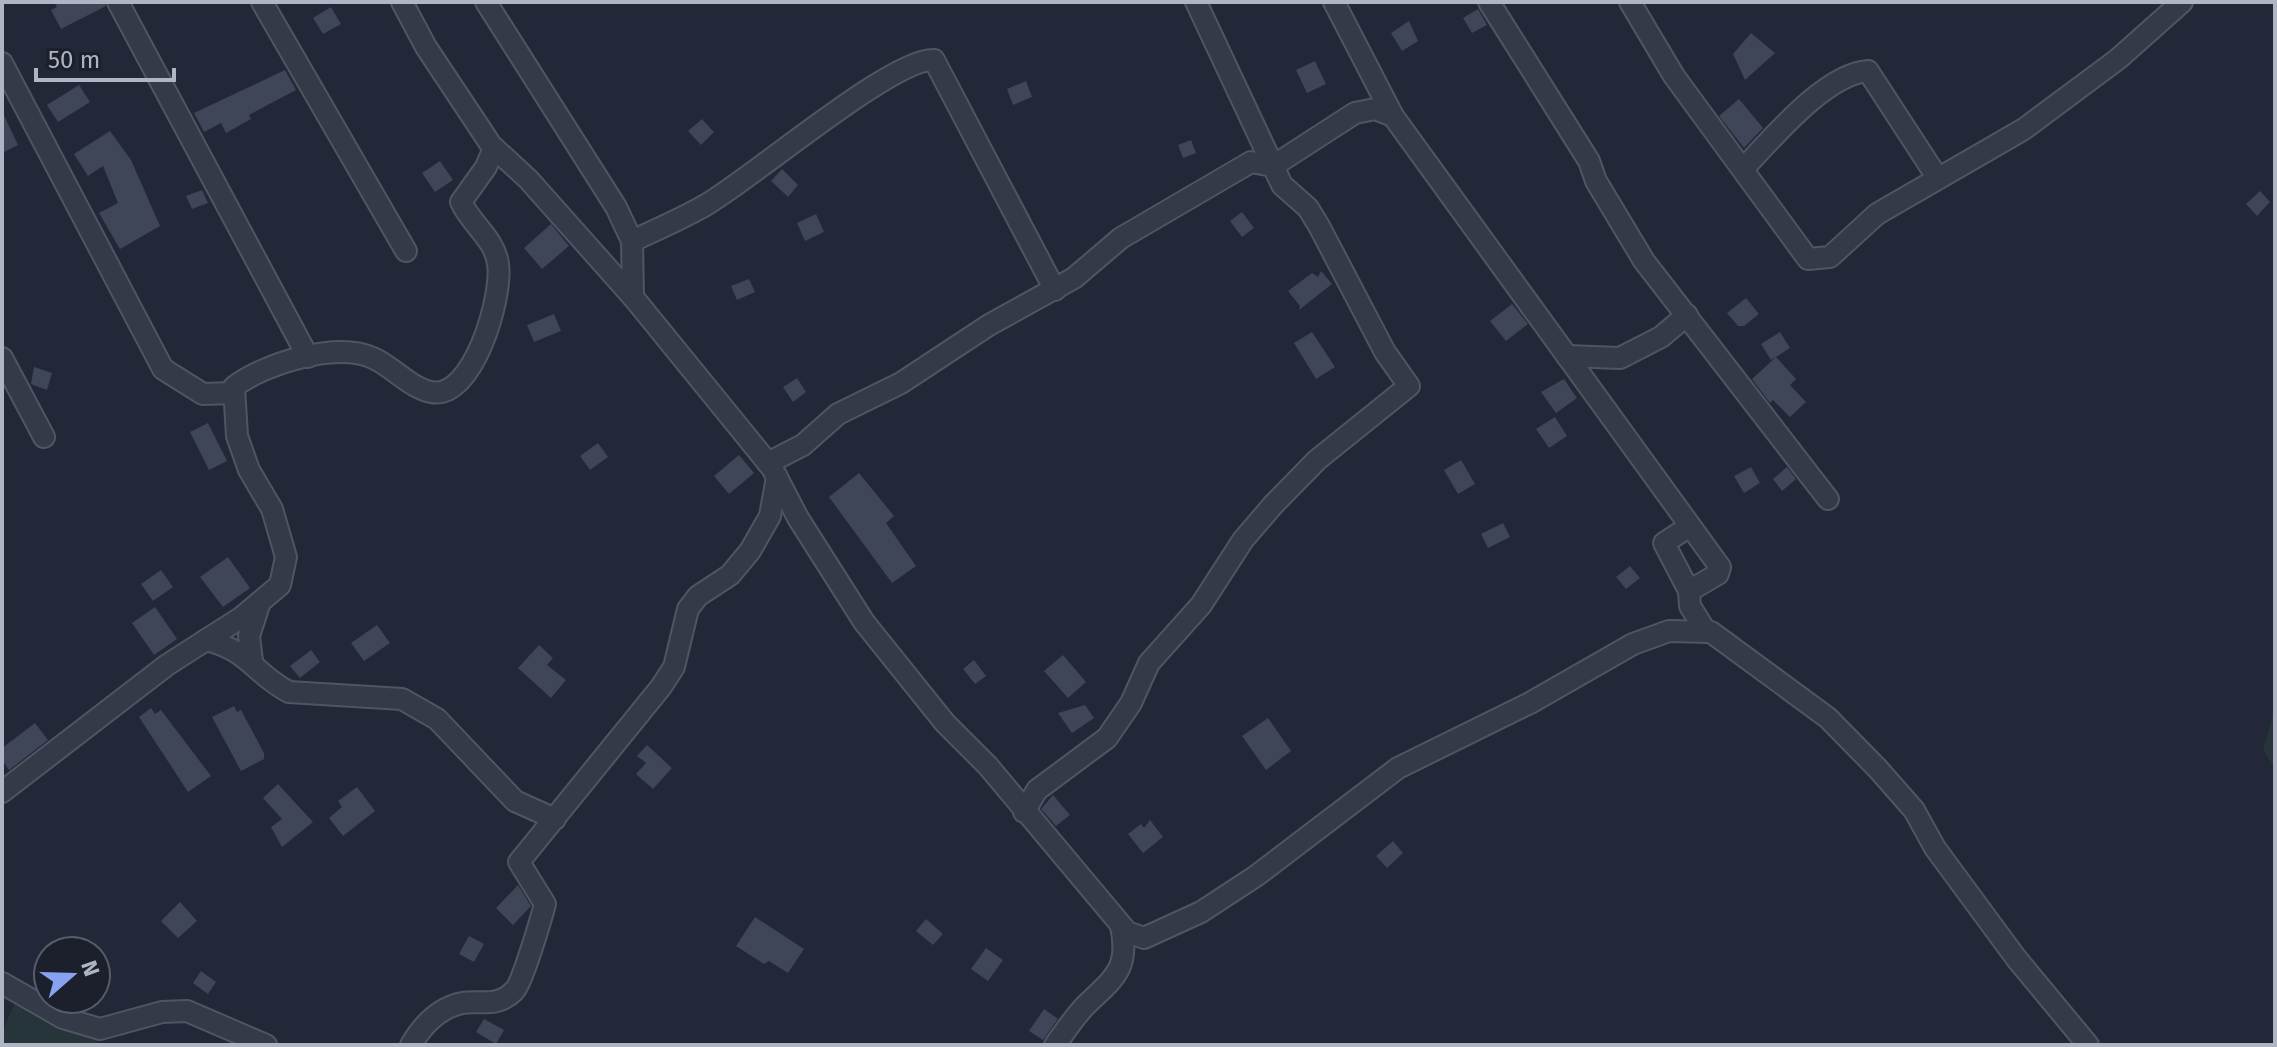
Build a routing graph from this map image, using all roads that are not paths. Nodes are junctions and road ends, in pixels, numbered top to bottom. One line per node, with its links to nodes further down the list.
1 (118, 2): 24 (street)
2 (262, 2): 19 (street)
3 (402, 2): 13 (street)
4 (486, 2): 18 (street)
5 (1196, 2): 12 (street)
6 (1334, 2): 11 (street)
7 (1489, 2): 22 (street)
8 (1630, 2): 16 (street)
9 (2182, 2): 17 (street)
10 (2, 63): 26 (street)
11 (1393, 116): 15 (street); 23 (street)
12 (1261, 141): 14 (street); 15 (street)
13 (494, 148): 21 (street); 24 (street)
14 (1251, 162): 15 (street); 20 (street)
15 (1273, 166): 37 (street)
16 (1743, 169): 17 (street); 17 (street)
17 (1937, 177)
18 (632, 241): 20 (street); 21 (street)
19 (406, 251)
20 (1055, 290): 28 (street)
21 (633, 297): 28 (street)
22 (1687, 315): 23 (street); 29 (street)
23 (1567, 356): 30 (street)
24 (308, 357): 26 (street)
25 (2, 358): 27 (street)
26 (234, 393): 32 (street)
27 (44, 437)
28 (772, 470): 37 (street); 38 (street)
29 (1828, 499)
30 (1690, 526): 31 (street); 31 (street)
31 (1689, 591): 33 (street)
32 (260, 602): 34 (street); 35 (street)
33 (1706, 632): 39 (street); 44 (street)
34 (206, 640): 35 (street); 36 (street)
35 (252, 661): 38 (street)
36 (2, 792)
37 (1024, 812): 39 (street)
38 (555, 819): 42 (street)
39 (1121, 926): 43 (street)
40 (2, 983): 41 (street)
41 (266, 1045)
42 (411, 1045)
43 (1055, 1045)
44 (2088, 1045)

